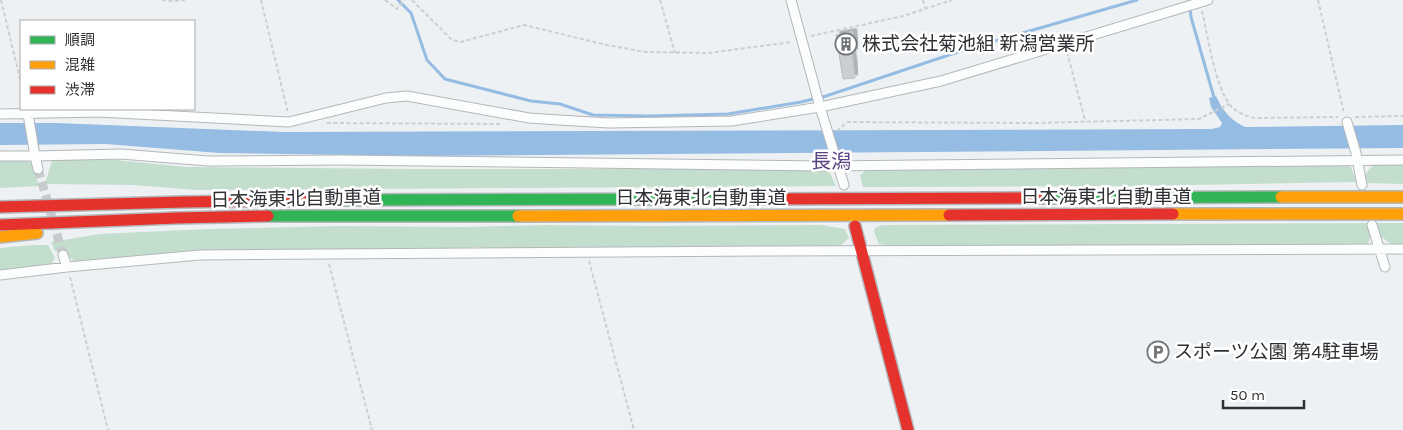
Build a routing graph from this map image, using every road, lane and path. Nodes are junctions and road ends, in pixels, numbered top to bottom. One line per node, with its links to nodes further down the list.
1 (1, 0): 18 (path)
2 (162, 0): 3 (path)
3 (185, 0)
4 (261, 0): 26 (path)
5 (385, 0): 6 (path)
6 (404, 0)
7 (412, 0): 17 (path)
8 (660, 0): 17 (path)
9 (790, 0): 15 (street)
10 (923, 0): 14 (path)
11 (952, 0): 14 (path)
12 (1318, 0): 24 (path)
13 (1202, 3): 16 (street); 19 (path)
14 (925, 8): 15 (path)
15 (801, 38): 17 (path); 20 (street)
16 (1065, 45): 20 (street); 25 (path)
17 (675, 53)
18 (20, 78)
19 (1229, 104): 24 (path); 25 (path)
20 (820, 105): 26 (street); 34 (street)
21 (0, 114): 22 (street)
22 (28, 114): 26 (street); 30 (street)
23 (1403, 116): 24 (path)
24 (1346, 120): 32 (street)
25 (1085, 121): 29 (path)
26 (289, 122)
27 (318, 123): 28 (path)
28 (507, 124)
29 (841, 127)
30 (34, 153): 31 (street); 34 (street); 35 (street)
31 (0, 156)
32 (1357, 157): 33 (street); 34 (street); 37 (street)
33 (1403, 160)
34 (837, 164): 36 (street)
35 (38, 169)
36 (844, 185)
37 (1362, 185)
38 (1403, 196): 40 (main road, 日本海東北自動車道)
39 (0, 200): 40 (main road)
40 (184, 202): 41 (main road, 日本海東北自動車道)
41 (0, 207)
42 (1403, 214): 43 (main road, 日本海東北自動車道)
43 (176, 218): 44 (main road, 日本海東北自動車道); 47 (main road)
44 (0, 225)
45 (1372, 225): 48 (street)
46 (855, 226): 50 (main road)
47 (0, 237)
48 (1379, 249): 49 (street); 50 (street); 55 (street)
49 (1403, 249)
50 (862, 250): 51 (street); 60 (main road)
51 (586, 252): 52 (street); 59 (path)
52 (328, 254): 54 (street); 58 (path)
53 (63, 255): 54 (street)
54 (67, 267): 56 (street); 57 (path)
55 (1385, 267)
56 (0, 275)
57 (108, 430)
58 (372, 430)
59 (634, 430)
60 (908, 430)

